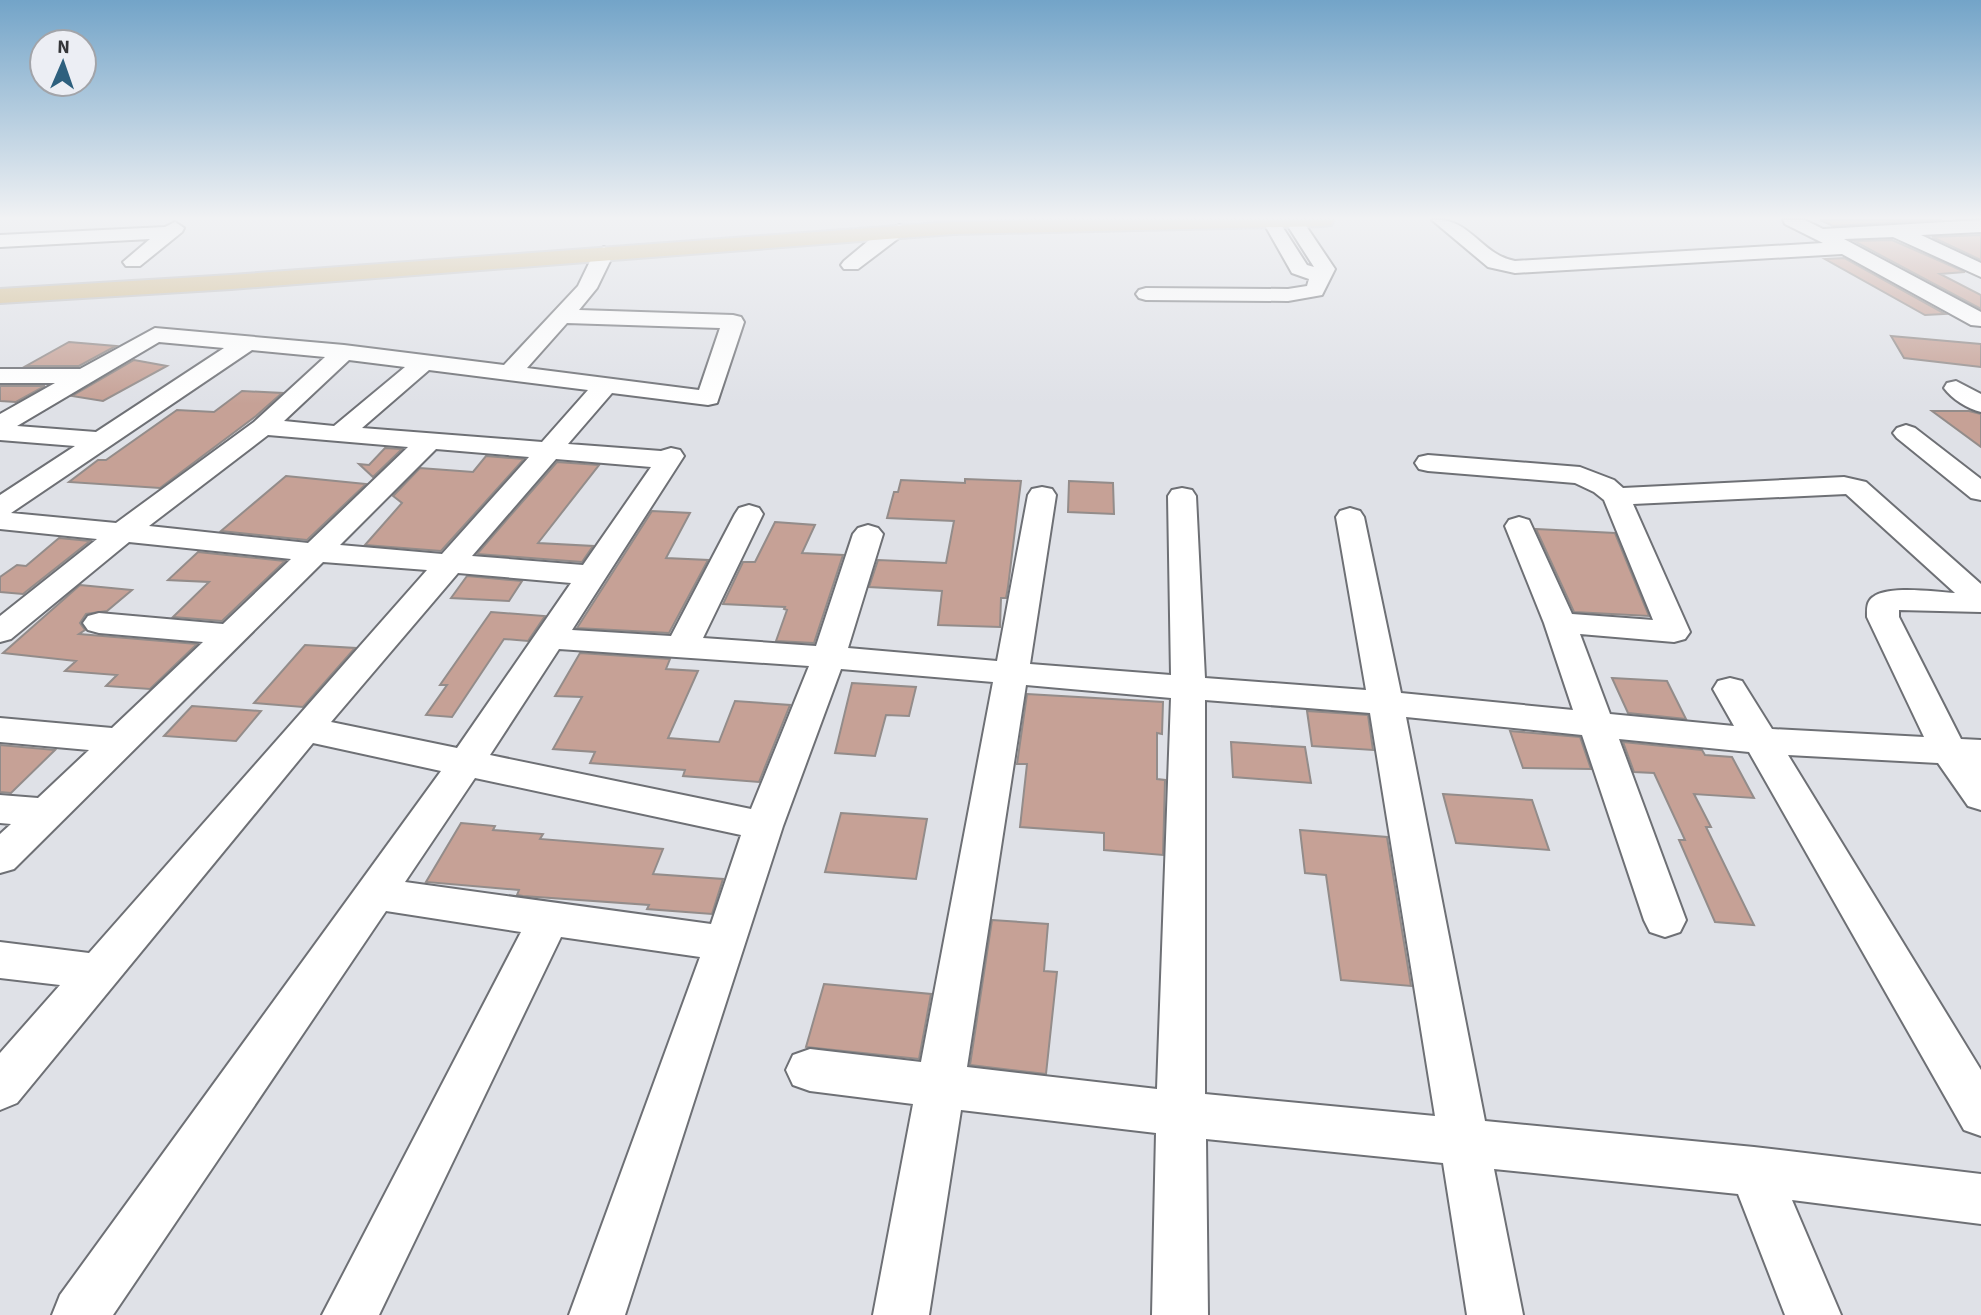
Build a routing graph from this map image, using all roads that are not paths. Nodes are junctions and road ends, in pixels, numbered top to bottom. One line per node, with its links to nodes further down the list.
1 (78, 281): 6 (main road)
2 (187, 281): 8 (main road)
3 (590, 281): 9 (street)
4 (1320, 281): 7 (street)
5 (1907, 281): 10 (street)
6 (0, 286)
7 (1146, 294)
8 (0, 296)
9 (562, 316): 14 (street); 17 (street)
10 (1979, 320)
11 (249, 342): 12 (street); 16 (street); 25 (street)
12 (344, 352): 13 (street); 21 (street)
13 (423, 363): 14 (street); 24 (street)
14 (510, 373): 17 (street)
15 (0, 376): 16 (street)
16 (82, 376): 20 (street)
17 (606, 386): 27 (street)
18 (1956, 388): 19 (street)
19 (1981, 405)
20 (0, 425)
21 (263, 427): 24 (street); 38 (street)
22 (0, 432): 25 (street)
23 (1906, 433): 29 (street)
24 (340, 434): 26 (street)
25 (101, 440): 33 (street)
26 (431, 440): 27 (street); 40 (street)
27 (547, 450): 41 (street); 42 (street)
28 (1428, 463): 32 (street)
29 (1981, 492)
30 (1042, 495): 51 (street)
31 (1182, 496): 52 (street)
32 (1616, 497): 43 (street); 45 (street)
33 (0, 507)
34 (749, 514): 49 (street)
35 (1350, 517): 54 (street)
36 (0, 520): 38 (street)
37 (1519, 526): 45 (street)
38 (123, 532): 40 (street); 46 (street)
39 (868, 534): 50 (street)
40 (313, 552): 41 (street); 47 (street)
41 (448, 564): 42 (street); 56 (street)
42 (590, 575): 48 (street)
43 (1981, 602): 60 (street)
44 (99, 622): 47 (street)
45 (1560, 622): 55 (street)
46 (0, 632)
47 (228, 634): 58 (street)
48 (548, 638): 49 (street); 61 (street)
49 (682, 647): 50 (street)
50 (829, 657): 51 (street); 65 (street)
51 (1012, 672): 52 (street); 74 (street)
52 (1188, 688): 54 (street); 76 (street)
53 (1730, 689): 59 (street)
54 (1385, 703): 55 (street); 78 (street)
55 (1595, 725): 59 (street); 69 (street)
56 (305, 729): 61 (street); 72 (street)
57 (0, 730): 58 (street)
58 (119, 741): 64 (street)
59 (1760, 741): 60 (street); 77 (street)
60 (1965, 752): 62 (street)
61 (467, 762): 65 (street); 67 (street)
62 (1981, 796)
63 (0, 809): 64 (street)
64 (47, 813): 66 (street)
65 (764, 826): 70 (street)
66 (0, 858)
67 (373, 893): 68 (street); 81 (street)
68 (549, 919): 70 (street); 82 (street)
69 (1665, 920)
70 (726, 943): 83 (street)
71 (0, 960): 72 (street)
72 (99, 972): 75 (street)
73 (810, 1070): 74 (street)
74 (941, 1085): 76 (street); 84 (street)
75 (0, 1088)
76 (1181, 1114): 78 (street); 85 (street)
77 (1981, 1114)
78 (1462, 1143): 79 (street); 86 (street)
79 (1754, 1171): 80 (street); 87 (street)
80 (1981, 1199)
81 (80, 1315)
82 (350, 1315)
83 (597, 1315)
84 (901, 1315)
85 (1180, 1315)
86 (1495, 1315)
87 (1813, 1315)

